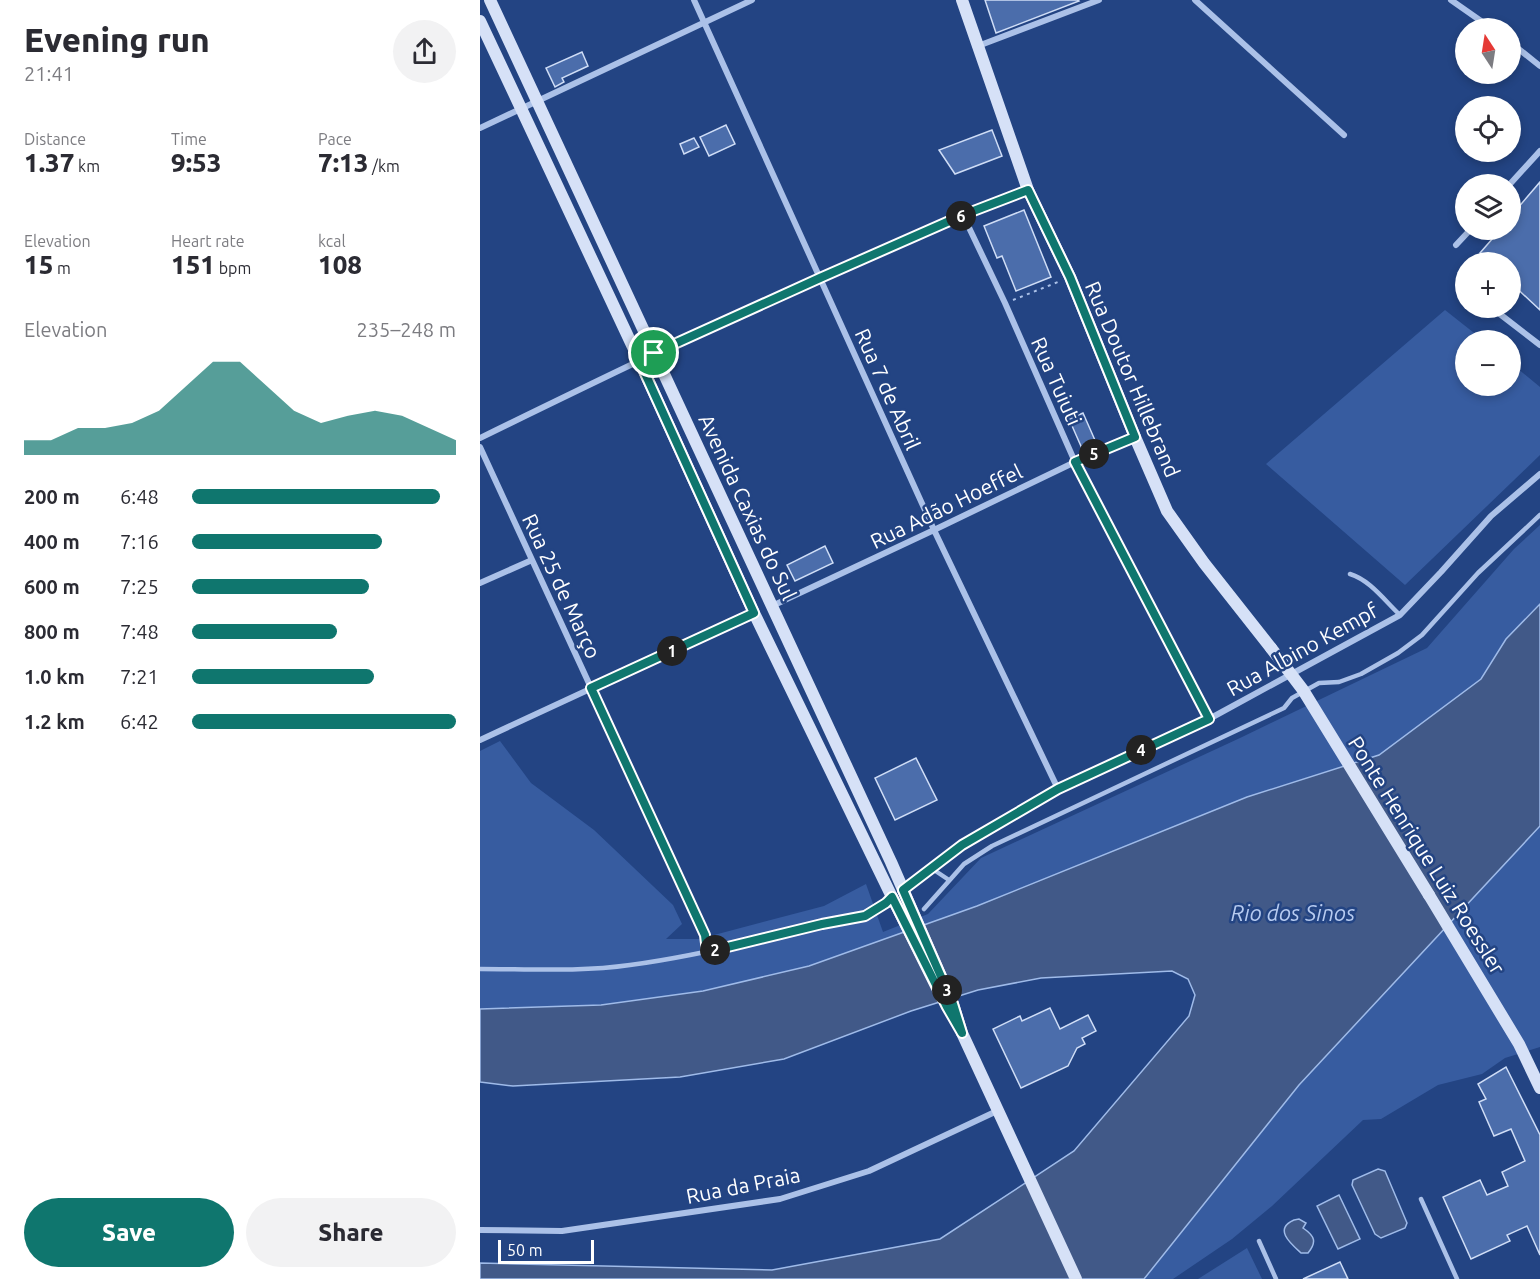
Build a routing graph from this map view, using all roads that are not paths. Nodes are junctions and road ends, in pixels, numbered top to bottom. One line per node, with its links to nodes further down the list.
1 (490, 0): 14 (street, Avenida Caxias do Sul)
2 (694, 0): 10 (street, Rua 7 de Abril)
3 (752, 0): 10 (street)
4 (962, 0): 11 (street, Rua Doutor Hillebrand)
5 (1099, 0): 11 (street)
6 (1195, 0): 17 (street)
7 (1451, 0): 8 (street)
8 (1477, 18)
9 (480, 21): 15 (street, Avenida Caxias do Sul)
10 (704, 22): 14 (street); 24 (street, Rua 7 de Abril)
11 (978, 46): 20 (street, Rua Doutor Hillebrand)
12 (1521, 51): 13 (street)
13 (1540, 66)
14 (537, 100): 15 (street); 27 (street, Avenida Caxias do Sul)
15 (520, 109): 16 (street); 28 (street, Avenida Caxias do Sul)
16 (480, 128)
17 (1344, 135)
18 (1540, 151): 19 (street)
19 (1519, 174)
20 (1028, 190): 21 (street); 29 (street, Rua Doutor Hillebrand)
21 (963, 215): 24 (street); 32 (street, Rua Tuiuti)
22 (1461, 240): 23 (street)
23 (1456, 245)
24 (820, 278): 27 (street); 35 (street, Rua 7 de Abril)
25 (1505, 318): 26 (street)
26 (1540, 345)
27 (654, 353): 28 (street); 39 (street, Avenida Caxias do Sul)
28 (639, 360): 30 (street); 40 (street, Avenida Caxias do Sul)
29 (1135, 437): 32 (street, Rua Adão Hoeffel); 42 (street, Rua Doutor Hillebrand)
30 (480, 438)
31 (480, 447): 36 (street, Rua 25 de Março)
32 (1075, 462): 35 (street, Rua Adão Hoeffel); 44 (street, Rua Tuiuti)
33 (1540, 474): 41 (street, Rua Albino Kempf)
34 (1540, 515): 48 (lane)
35 (934, 530): 39 (street, Rua Adão Hoeffel); 46 (street, Rua 7 de Abril)
36 (532, 560): 38 (street); 43 (street, Rua 25 de Março)
37 (1350, 574): 41 (lane)
38 (480, 583)
39 (772, 606): 49 (street, Avenida Caxias do Sul)
40 (754, 613): 43 (street); 50 (street, Avenida Caxias do Sul)
41 (1400, 615): 44 (street, Rua Albino Kempf)
42 (1271, 648): 56 (street, Ponte Henrique Luiz Roessler, bridge)
43 (591, 688): 45 (street); 53 (street, Rua 25 de Março)
44 (1209, 719): 46 (street, Rua Albino Kempf)
45 (480, 740)
46 (1058, 789): 47 (street, Rua Albino Kempf)
47 (931, 868): 48 (lane); 49 (street, Rua Albino Kempf)
48 (950, 880): 51 (lane)
49 (903, 890): 50 (street, Rua Albino Kempf); 52 (street, Avenida Caxias do Sul)
50 (892, 897): 52 (street, Avenida Caxias do Sul); 54 (lane)
51 (924, 909)
52 (911, 924): 57 (street, Avenida Caxias do Sul)
53 (705, 935): 54 (lane)
54 (707, 952): 55 (lane)
55 (480, 969)
56 (1540, 1088)
57 (997, 1111): 59 (street, Rua da Praia); 61 (street, Avenida Caxias do Sul)
58 (1421, 1198): 63 (lane)
59 (480, 1230)
60 (1259, 1241): 62 (lane)
61 (1076, 1279)
62 (1276, 1279)
63 (1457, 1279)

